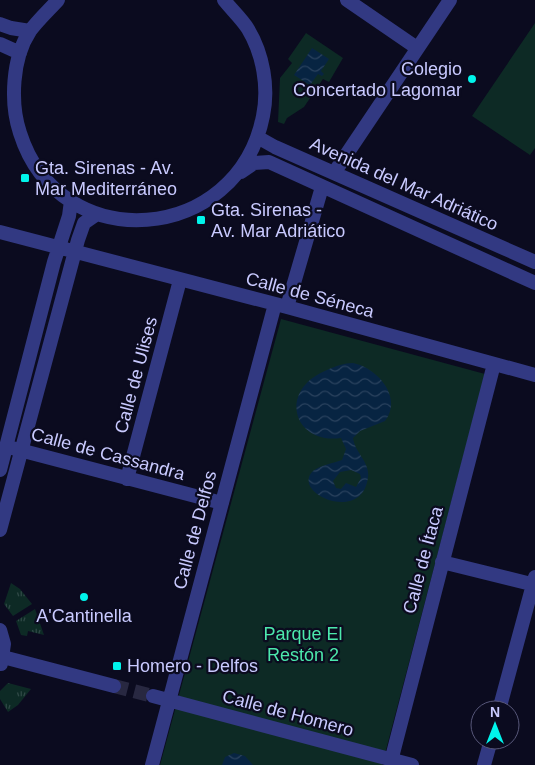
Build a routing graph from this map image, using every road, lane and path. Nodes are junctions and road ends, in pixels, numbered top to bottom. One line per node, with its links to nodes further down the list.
1 (58, 0): 6 (street)
2 (224, 0): 10 (street)
3 (347, 0): 8 (street)
4 (450, 0): 8 (street)
5 (0, 24): 6 (street)
6 (30, 31): 9 (street)
7 (0, 44): 9 (street)
8 (417, 48): 12 (street)
9 (20, 53): 14 (street)
10 (259, 138): 11 (street); 12 (street, Avenida del Mar Adriático)
11 (240, 172): 13 (street, Avenida del Mar Adriático); 15 (street)
12 (334, 173): 19 (street, Avenida del Mar Adriático)
13 (322, 186): 21 (street, Avenida del Mar Adriático); 22 (street, Calle de Delfos)
14 (70, 201): 15 (street); 17 (street)
15 (97, 214): 18 (street)
16 (0, 232): 17 (street, Calle de Séneca)
17 (59, 248): 18 (street, Calle de Séneca); 25 (street)
18 (75, 252): 20 (street, Calle de Séneca); 25 (street)
19 (535, 262)
20 (180, 280): 22 (street, Calle de Séneca); 27 (street, Calle de Ulises)
21 (535, 283)
22 (281, 306): 23 (street, Calle de Séneca); 28 (street, Calle de Delfos)
23 (494, 364): 24 (street, Calle de Séneca); 30 (street, Calle de Ítaca)
24 (535, 375)
25 (10, 447): 26 (street); 27 (street, Calle de Cassandra); 29 (street)
26 (0, 470)
27 (127, 479): 28 (street, Calle de Cassandra)
28 (222, 503): 37 (street, Calle de Delfos)
29 (0, 530)
30 (442, 562): 31 (street); 39 (street, Calle de Ítaca)
31 (534, 582): 36 (street)
32 (0, 630): 33 (street)
33 (2, 661): 34 (street)
34 (114, 686)
35 (153, 696): 37 (street, Calle de Homero)
36 (502, 700)
37 (169, 701): 39 (street, Calle de Homero); 40 (street, Calle de Delfos)
38 (488, 750): 42 (street)
39 (390, 762): 41 (street, Calle de Homero)
40 (152, 765)
41 (412, 765)
42 (484, 765)

